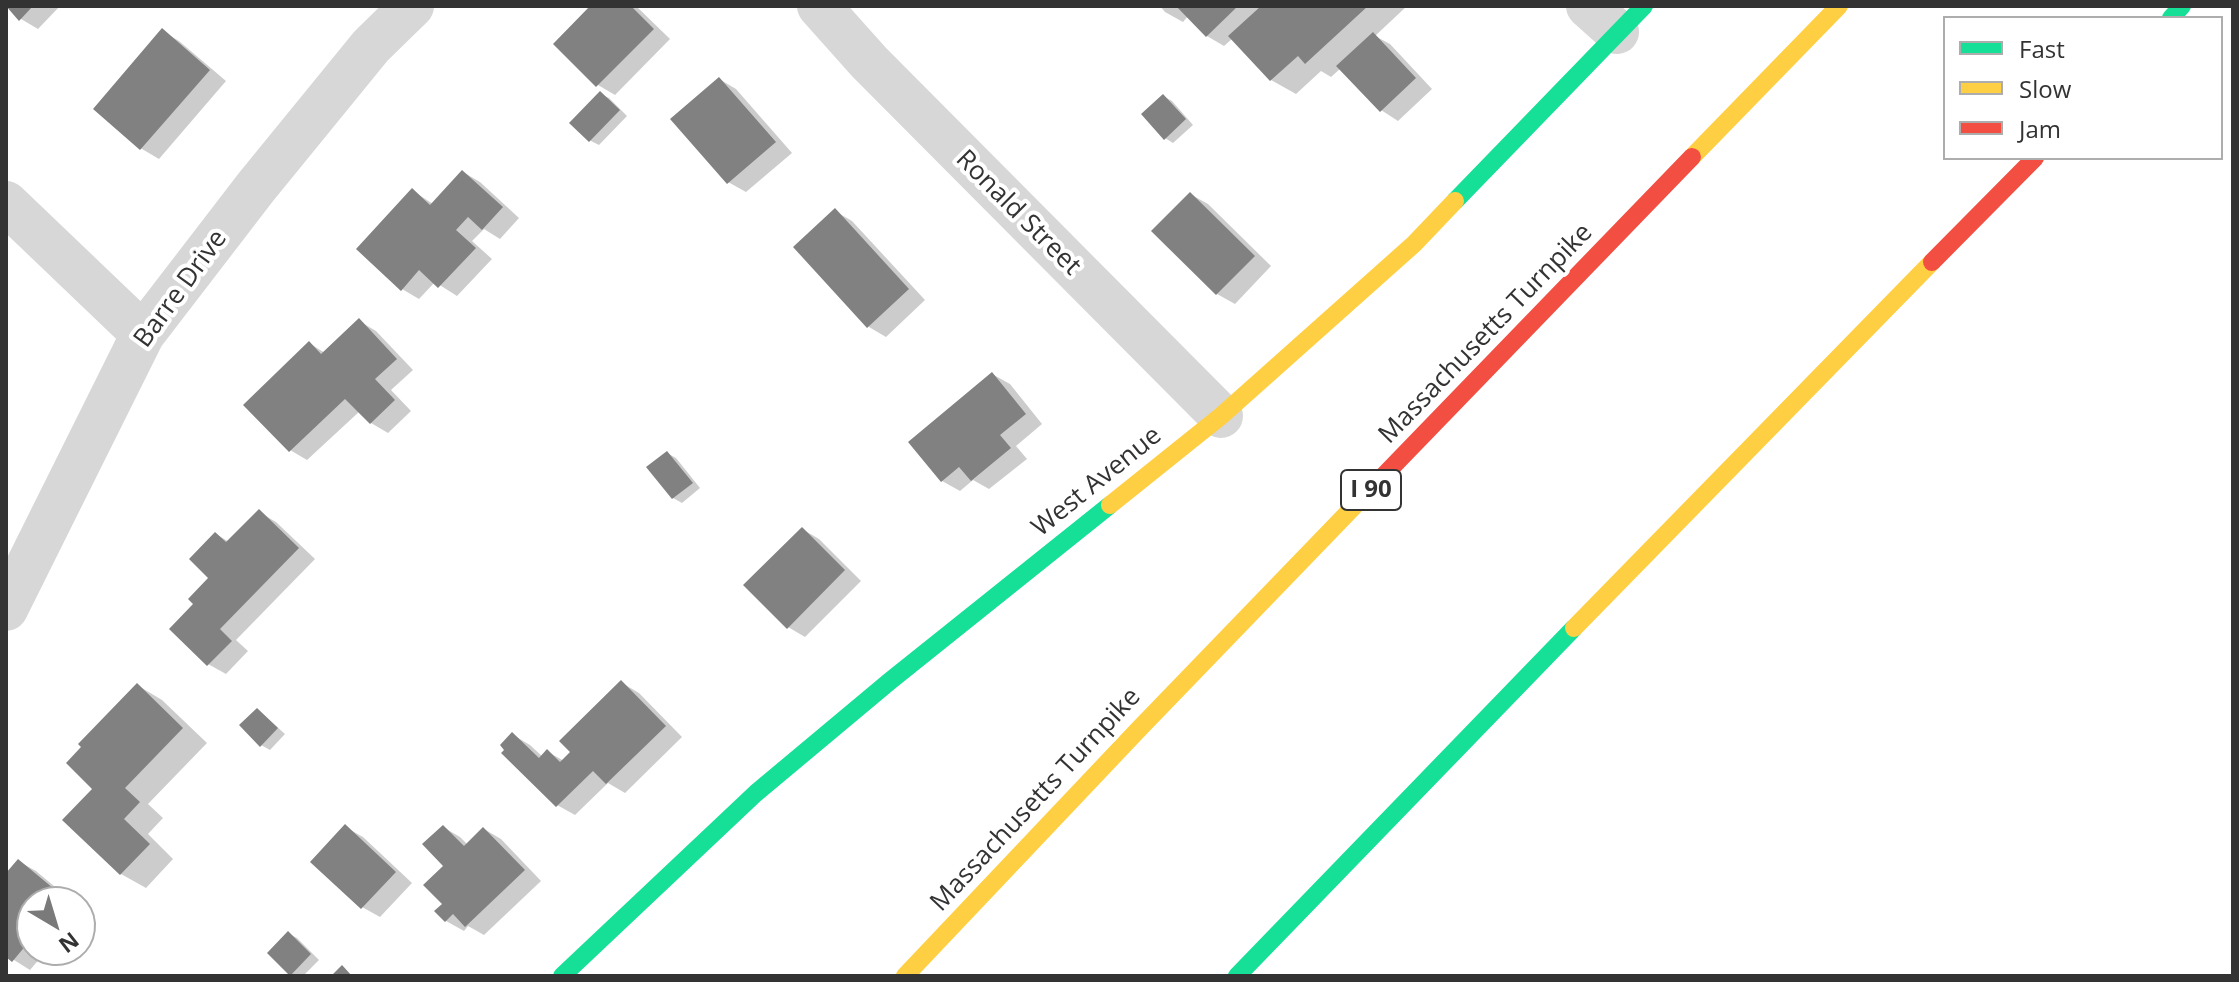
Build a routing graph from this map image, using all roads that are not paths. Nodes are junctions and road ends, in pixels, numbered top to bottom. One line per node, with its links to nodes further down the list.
1 (412, 6): 7 (street, Barre Drive)
2 (819, 6): 8 (street, Ronald Street)
3 (1839, 6): 11 (main road, Massachusetts Turnpike / I 90)
4 (1617, 15): 8 (main road, West Avenue)
5 (2033, 160): 12 (main road)
6 (6, 203): 7 (street)
7 (143, 334): 9 (street, Barre Drive)
8 (1221, 416): 10 (main road, West Avenue)
9 (6, 609)
10 (562, 976)
11 (905, 976)
12 (1237, 976)

